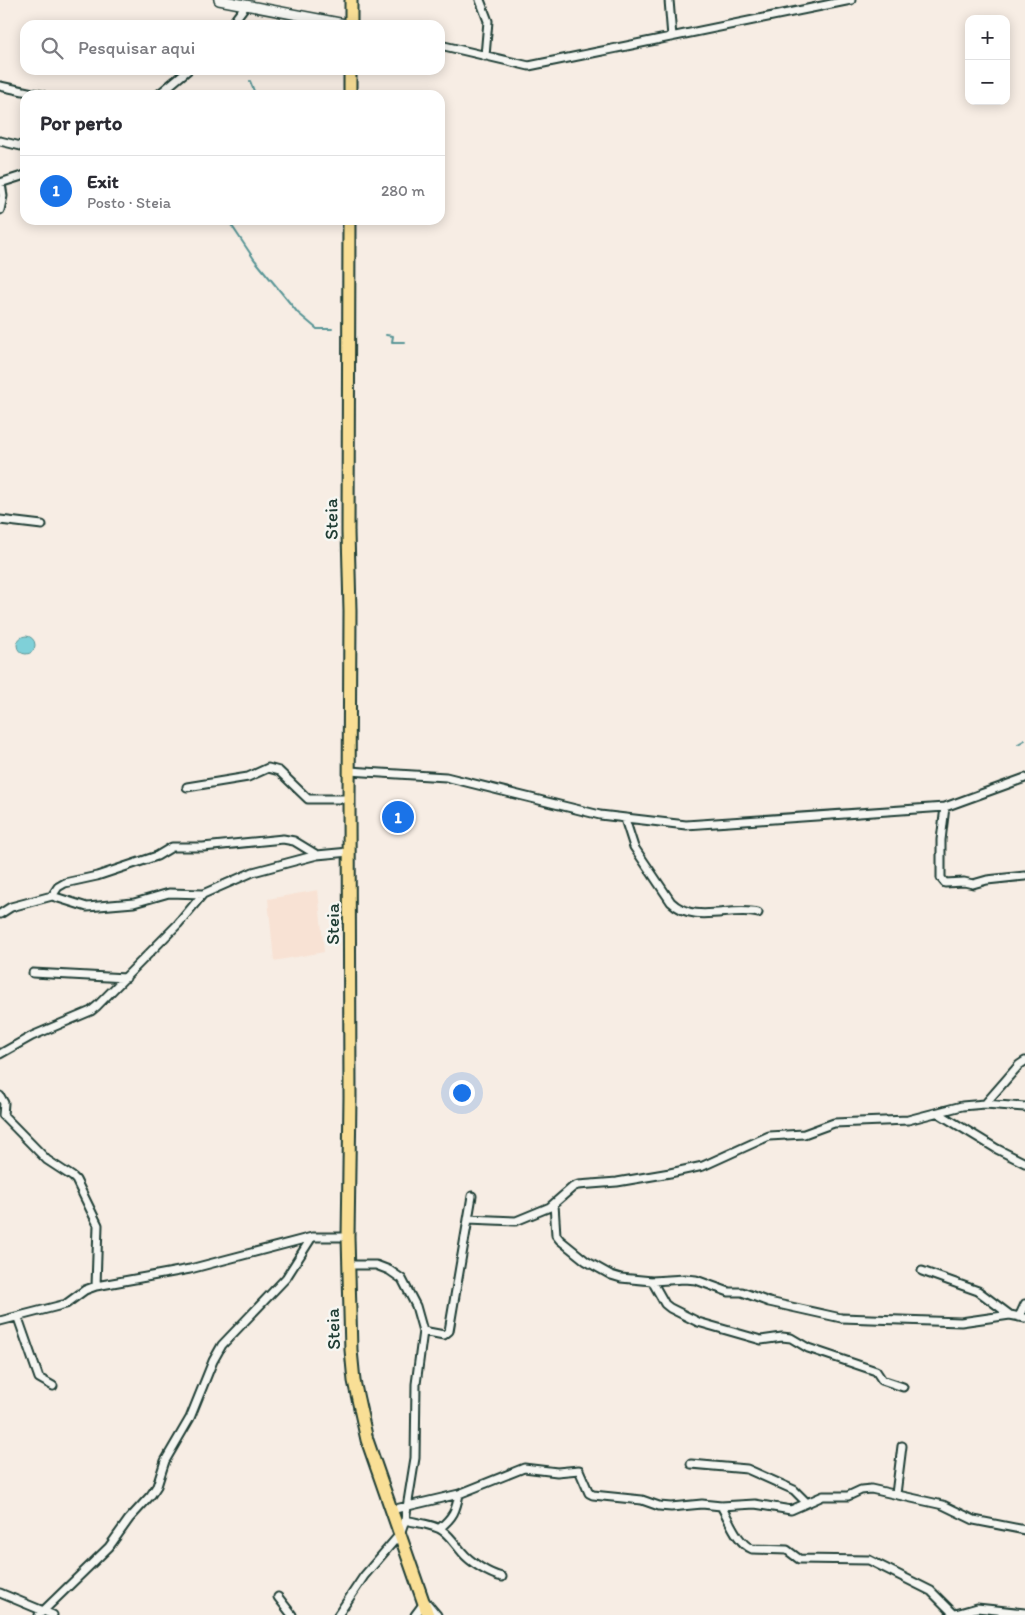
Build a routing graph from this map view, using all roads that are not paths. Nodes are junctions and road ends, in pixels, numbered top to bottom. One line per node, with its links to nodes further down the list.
1 (218, 0): 6 (street)
2 (351, 0): 9 (main road)
3 (480, 0): 12 (street)
4 (669, 0): 10 (street)
5 (851, 0): 10 (street)
6 (246, 5): 7 (street); 8 (street)
7 (235, 20)
8 (324, 20)
9 (350, 20)
10 (672, 37): 12 (street)
11 (445, 46): 12 (street)
12 (485, 56)
13 (182, 75): 17 (street)
14 (350, 75): 18 (main road)
15 (0, 86): 16 (street)
16 (20, 90)
17 (164, 90)
18 (350, 90)
19 (0, 141): 20 (street)
20 (20, 146)
21 (20, 177): 22 (street)
22 (0, 183): 23 (street)
23 (0, 210)
24 (349, 225): 27 (main road, Steia)
25 (0, 520): 26 (street)
26 (42, 525)
27 (350, 771): 30 (main road, Steia); 32 (street)
28 (1025, 778): 31 (street)
29 (187, 787): 30 (street)
30 (348, 799): 33 (main road, Steia)
31 (945, 806): 32 (street); 35 (street)
32 (625, 819): 38 (street)
33 (349, 852): 34 (street); 54 (main road, Steia)
34 (317, 855): 36 (street); 37 (street)
35 (1025, 876)
36 (203, 894): 37 (street); 41 (street)
37 (52, 896): 39 (street)
38 (758, 913)
39 (0, 914)
40 (33, 972): 41 (street)
41 (126, 978): 42 (street)
42 (0, 1054)
43 (1025, 1061): 45 (street)
44 (0, 1096): 48 (street)
45 (985, 1104): 46 (street); 47 (street)
46 (1025, 1107)
47 (938, 1113): 49 (street); 51 (street)
48 (2, 1117): 58 (street)
49 (1025, 1163)
50 (472, 1196): 52 (street)
51 (554, 1204): 52 (street); 57 (street)
52 (468, 1219): 64 (street)
53 (312, 1237): 54 (street); 58 (street); 83 (street)
54 (348, 1237): 55 (main road, Steia)
55 (349, 1265): 64 (street); 74 (main road, Steia)
56 (922, 1271): 60 (street)
57 (652, 1281): 60 (street); 66 (street)
58 (96, 1286): 62 (street)
59 (1025, 1304): 61 (street)
60 (1010, 1315): 61 (street)
61 (1022, 1317)
62 (18, 1318): 63 (street); 65 (street)
63 (0, 1321)
64 (423, 1331): 72 (street)
65 (53, 1386)
66 (904, 1387)
67 (902, 1446): 70 (street)
68 (691, 1464): 71 (street)
69 (459, 1494): 72 (street); 73 (street); 76 (street)
70 (896, 1494): 71 (street); 77 (street)
71 (806, 1502): 73 (street)
72 (408, 1505): 74 (street); 75 (street)
73 (721, 1506): 91 (street)
74 (391, 1510): 78 (main road, Steia)
75 (405, 1520): 76 (street); 78 (street)
76 (440, 1528): 79 (street)
77 (1025, 1530)
78 (400, 1534): 82 (main road, Steia); 87 (street)
79 (502, 1577)
80 (0, 1593): 83 (street)
81 (278, 1597): 86 (street)
82 (423, 1600): 88 (street); 89 (main road, Steia); 90 (street)
83 (42, 1613): 85 (street)
84 (1025, 1613): 91 (street)
85 (53, 1615)
86 (292, 1615)
87 (338, 1615)
88 (415, 1615)
89 (428, 1615)
90 (437, 1615)
91 (953, 1615)

